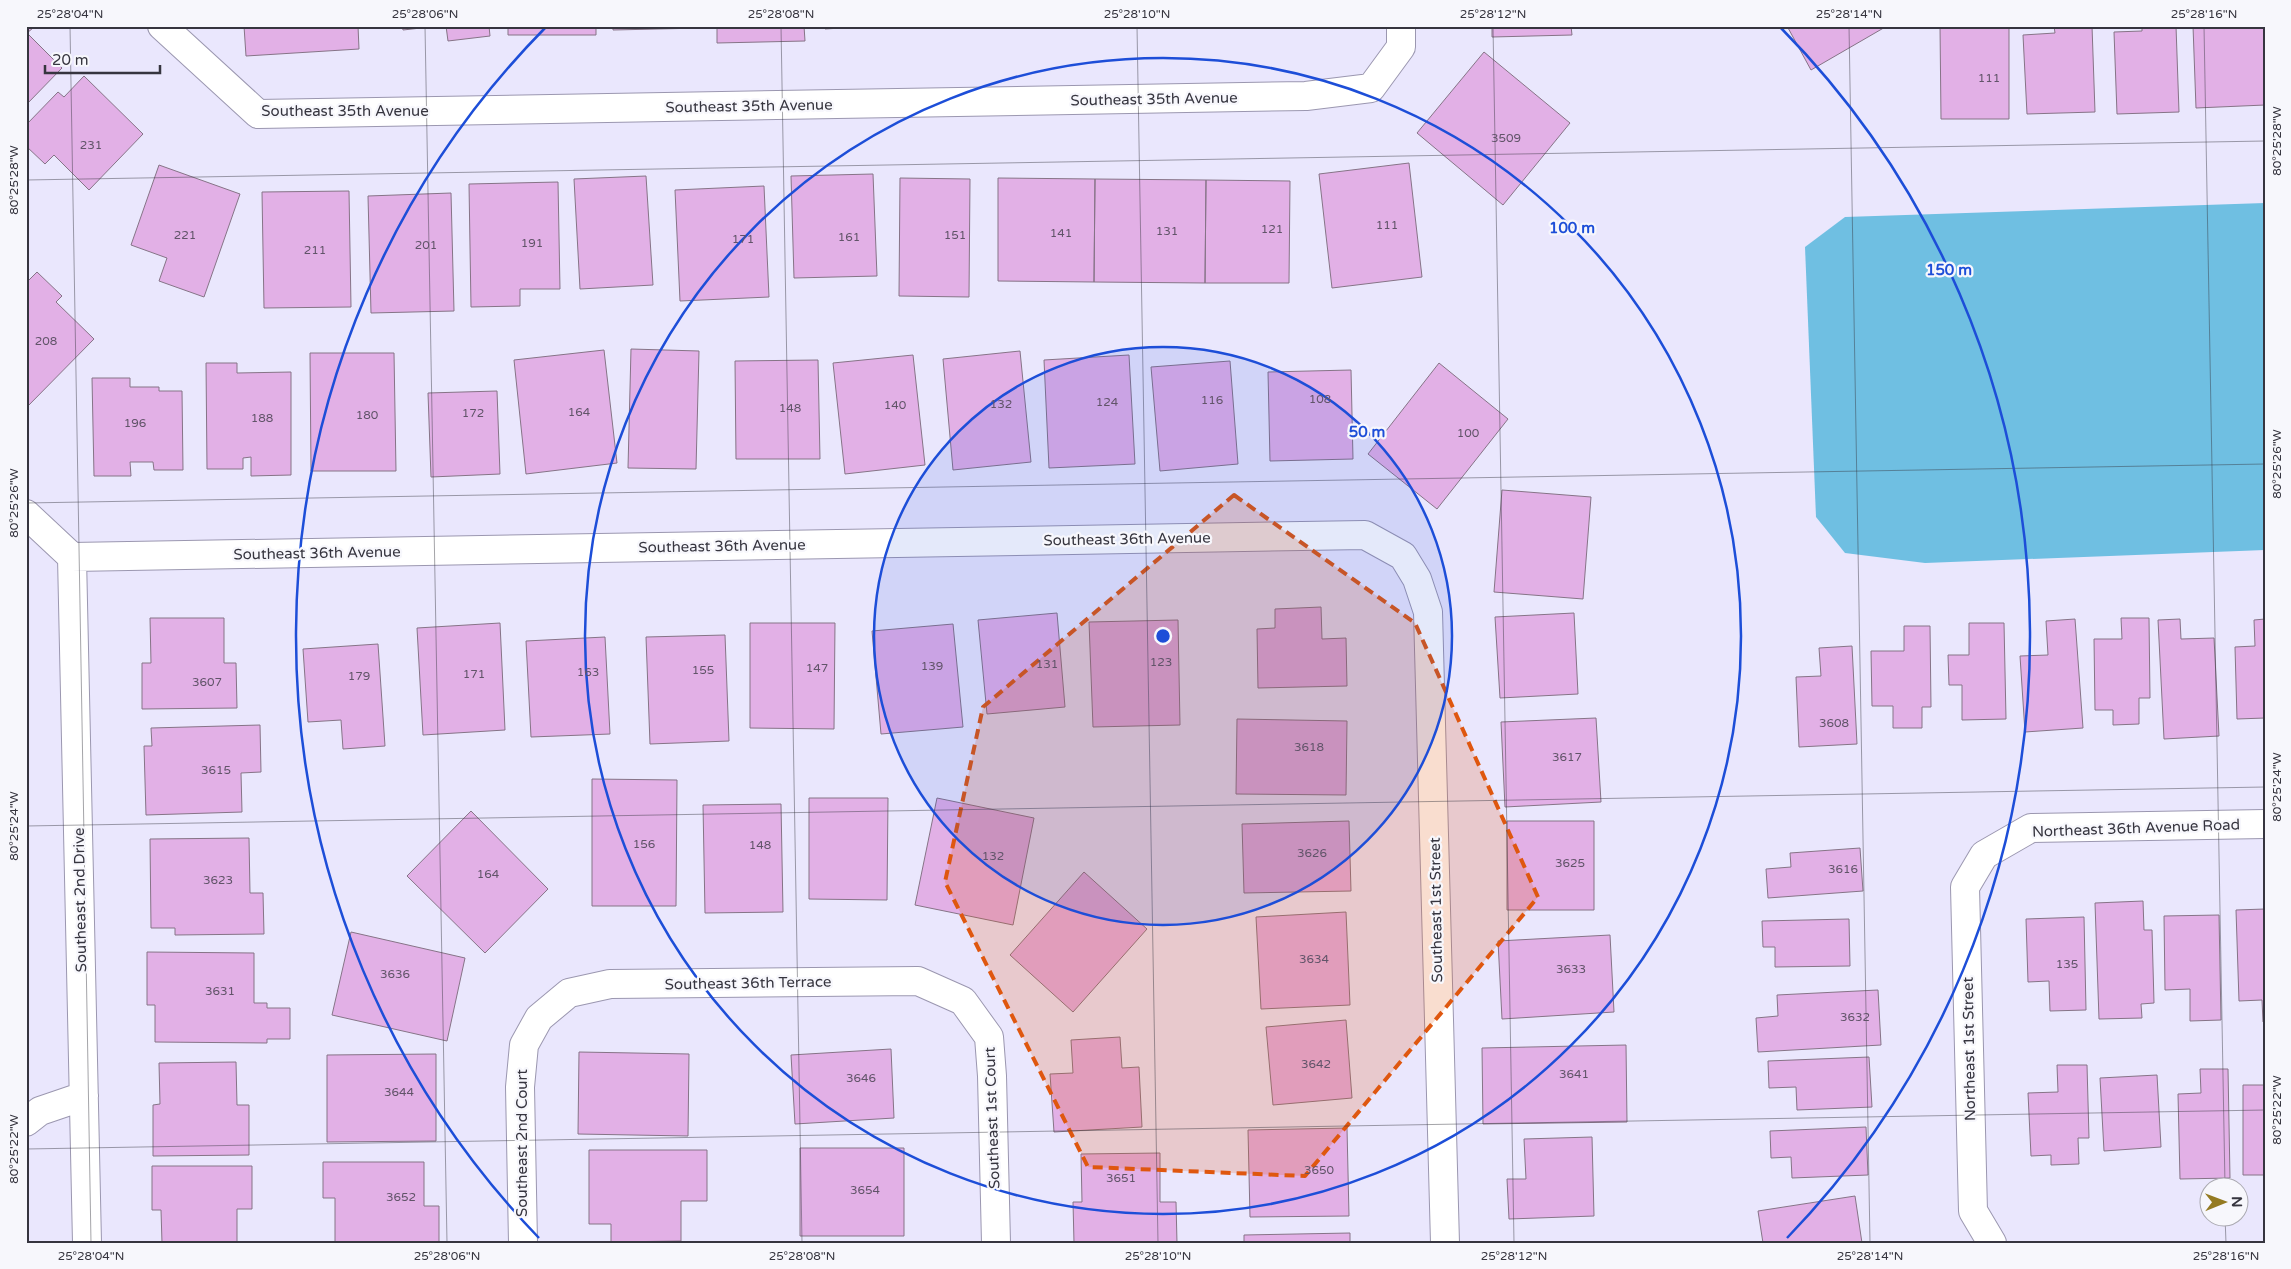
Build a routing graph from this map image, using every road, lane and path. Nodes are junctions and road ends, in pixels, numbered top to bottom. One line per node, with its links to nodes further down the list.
1 (162, 26): 2 (street, Southeast 35th Avenue)
2 (1401, 26)
3 (26, 514): 4 (street)
4 (72, 557): 5 (street, Southeast 36th Avenue); 10 (street, Southeast 2nd Drive)
5 (1417, 579): 15 (street, Southeast 1st Street)
6 (2265, 824): 7 (street, Northeast 36th Avenue Road)
7 (1984, 855): 16 (street, Northeast 1st Street)
8 (964, 1001): 9 (street, Southeast 36th Terrace); 14 (street, Southeast 1st Court)
9 (538, 1018): 13 (street, Southeast 2nd Court)
10 (84, 1096): 11 (street); 12 (street, Southeast 2nd Drive)
11 (26, 1122)
12 (87, 1243)
13 (523, 1243)
14 (996, 1243)
15 (1444, 1243)
16 (1992, 1243)

